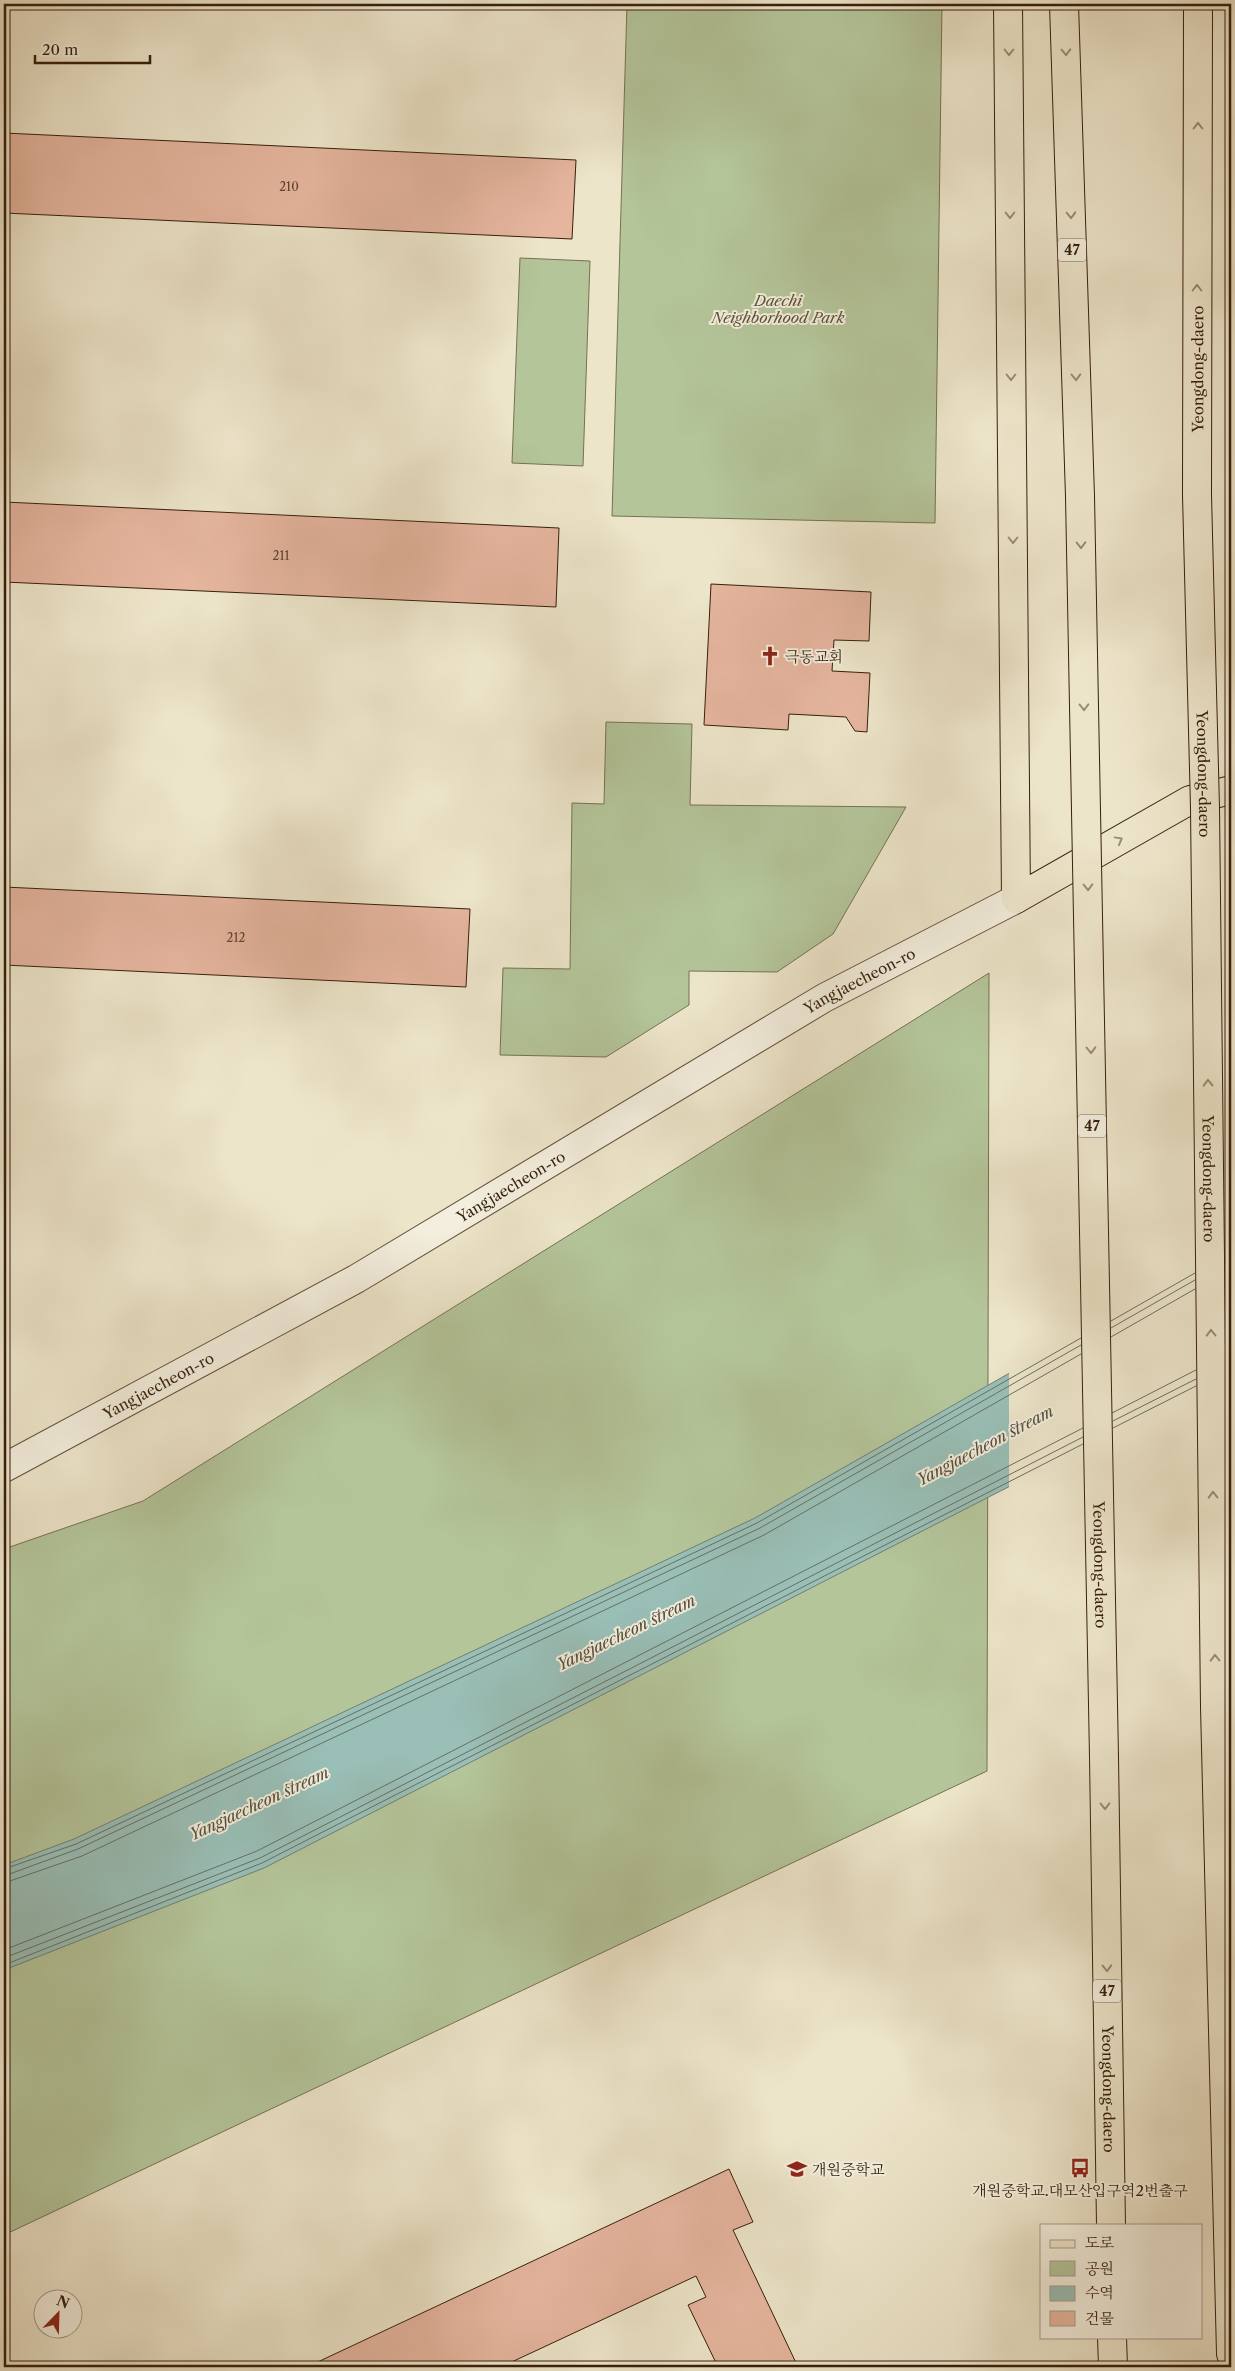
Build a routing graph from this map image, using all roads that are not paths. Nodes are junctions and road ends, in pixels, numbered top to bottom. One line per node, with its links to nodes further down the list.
1 (1008, 4): 5 (main road, one-way to 5)
2 (1064, 4): 7 (main road, Yeongdong-daero / 47, one-way to 7, bridge)
3 (1198, 4): 9 (main road, Yeongdong-daero, one-way to 3, bridge)
4 (1231, 790): 5 (main road, one-way to 4)
5 (1016, 898): 6 (street, Yangjaecheon-ro)
6 (4, 1468)
7 (1111, 2224)
8 (1112, 2338): 10 (main road)
9 (1231, 2354)
10 (1113, 2367)

